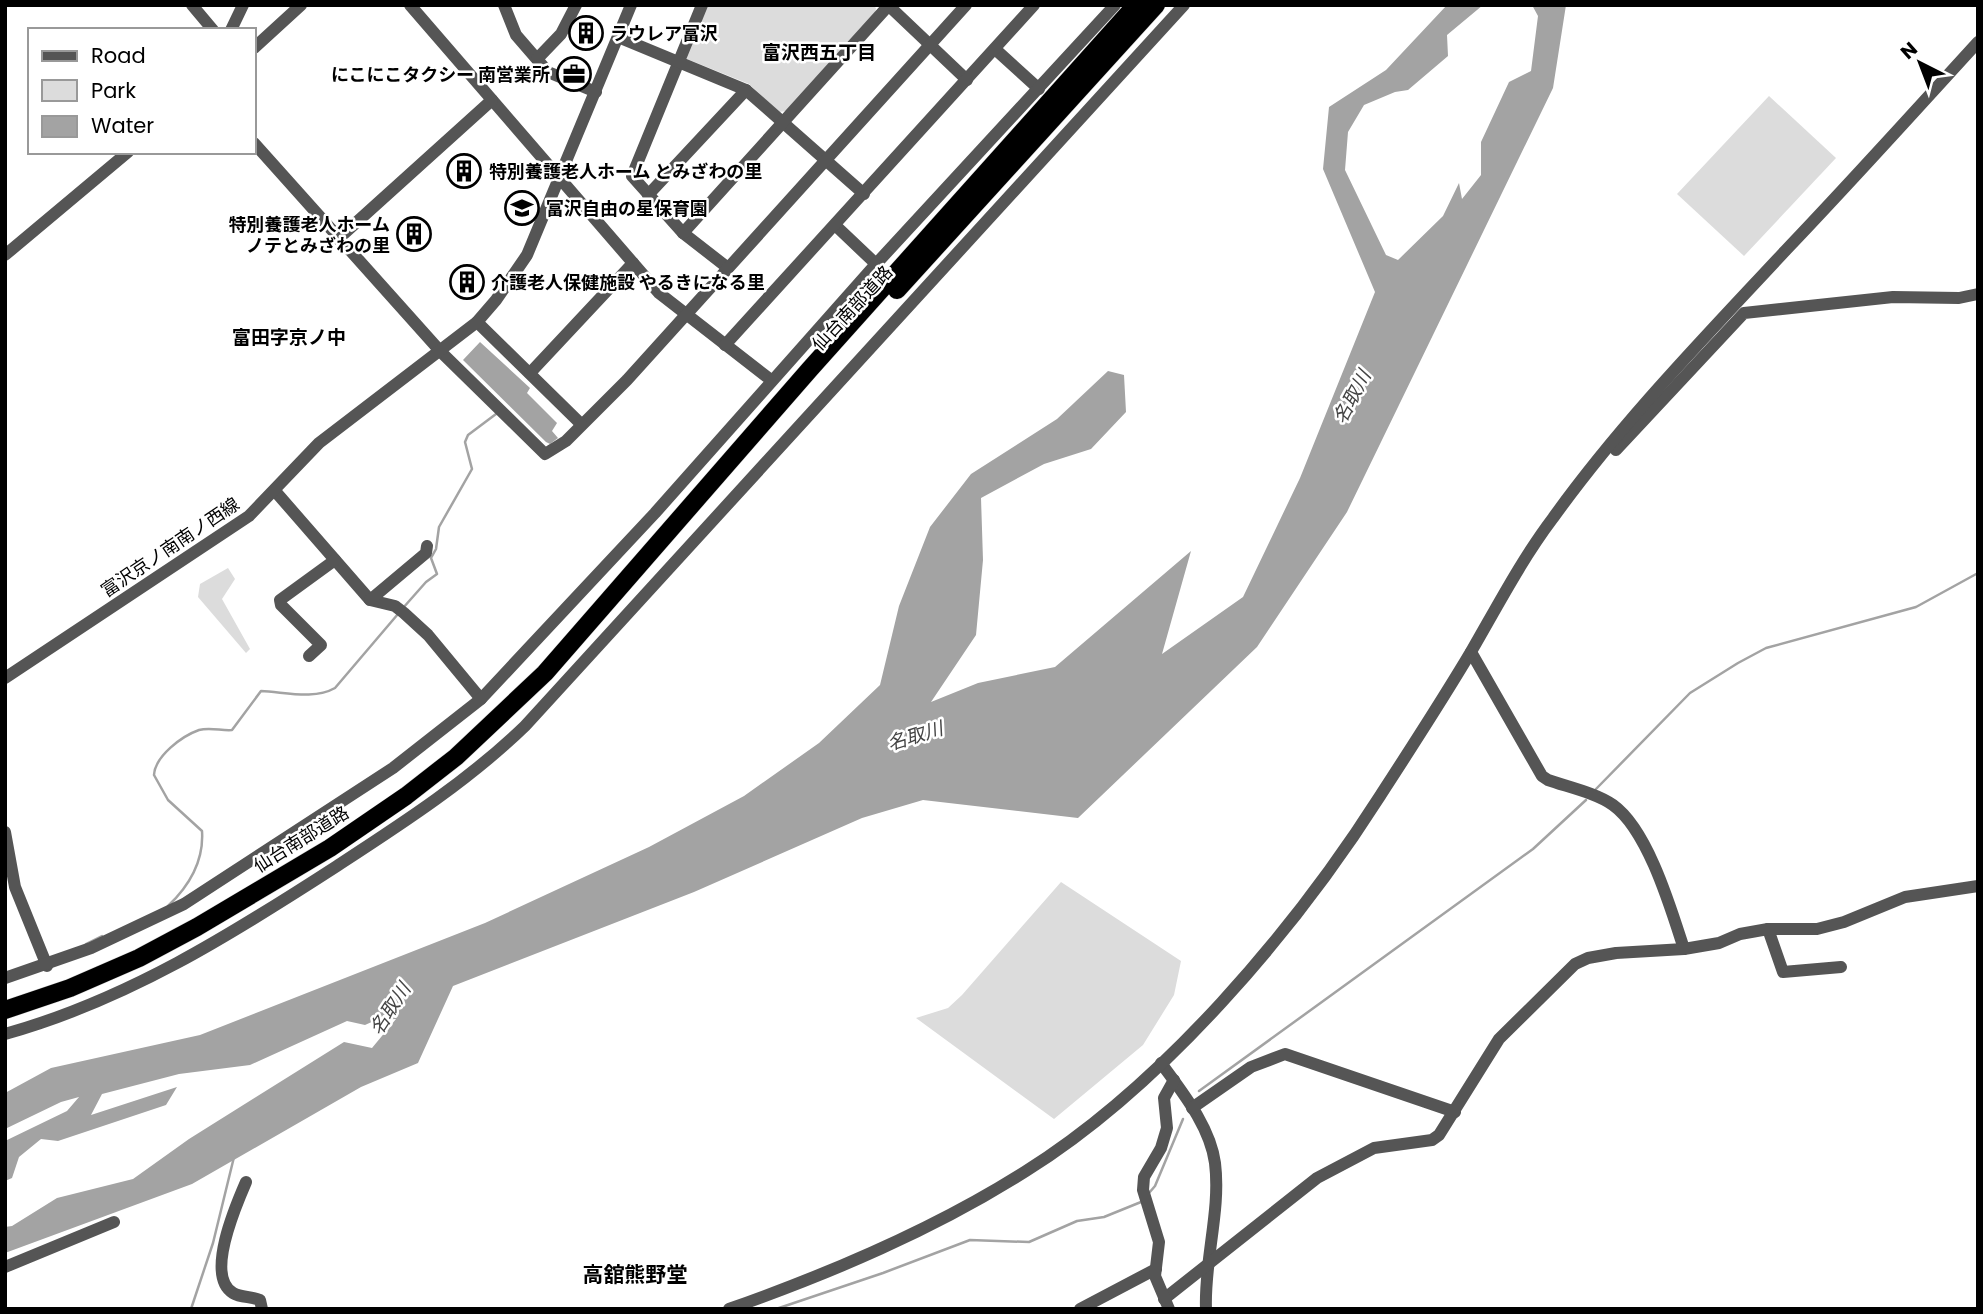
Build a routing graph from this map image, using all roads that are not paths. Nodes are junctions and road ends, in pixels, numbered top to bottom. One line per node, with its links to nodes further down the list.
1 (192, 5): 16 (street)
2 (243, 5): 17 (street)
3 (301, 5): 21 (street)
4 (410, 5): 29 (street)
5 (504, 5): 23 (street)
6 (576, 5): 23 (street)
7 (631, 5): 18 (street, 富沢京ノ南南ノ西線)
8 (702, 5): 24 (street)
9 (888, 5): 20 (street); 30 (street)
10 (966, 5): 20 (street)
11 (1034, 5): 22 (street)
12 (1115, 5): 26 (street)
13 (1136, 5): 57 (highway, 仙台南部道路)
14 (1156, 5): 57 (highway, 仙台南部道路)
15 (1184, 5): 70 (street)
16 (211, 28)
17 (232, 28)
18 (618, 37): 24 (street); 28 (street, 富沢京ノ南南ノ西線)
19 (1978, 42): 52 (street)
20 (930, 45): 25 (street); 33 (street)
21 (256, 46)
22 (995, 49): 25 (street); 26 (street)
23 (537, 59): 28 (street)
24 (678, 61): 27 (street); 36 (street)
25 (967, 80): 35 (street)
26 (1039, 89): 42 (street)
27 (746, 90): 30 (street); 36 (street)
28 (596, 92): 34 (street, 富沢京ノ南南ノ西線)
29 (492, 100): 34 (street); 39 (street)
30 (783, 122): 33 (street); 38 (street)
31 (256, 145): 39 (street)
32 (126, 154): 40 (street)
33 (825, 160): 35 (street); 43 (street)
34 (559, 178): 41 (street); 46 (street, 富沢京ノ南南ノ西線)
35 (864, 194): 37 (street)
36 (648, 195): 38 (street)
37 (836, 226): 42 (street); 47 (street)
38 (683, 233): 43 (street)
39 (338, 239): 48 (street)
40 (5, 254)
41 (633, 263): 45 (street); 49 (street)
42 (876, 264): 50 (street)
43 (728, 268): 45 (street)
44 (1978, 295): 52 (street)
45 (686, 313): 47 (street); 51 (street)
46 (477, 322): 48 (street, 富沢京ノ南南ノ西線); 49 (street)
47 (725, 345): 50 (street)
48 (441, 352): 51 (street); 53 (street, 富沢京ノ南南ノ西線)
49 (530, 373): 51 (street)
50 (771, 380): 61 (street)
51 (582, 424)
52 (1577, 485): 58 (street)
53 (275, 491): 55 (street); 60 (street, 富沢京ノ南南ノ西線)
54 (427, 546): 56 (street)
55 (335, 560): 56 (street); 59 (street)
56 (370, 600): 61 (street)
57 (576, 638): 69 (highway, 仙台南部道路)
58 (1471, 652): 65 (street); 71 (street)
59 (309, 656)
60 (5, 678)
61 (481, 698): 66 (street)
62 (5, 832): 66 (street)
63 (1978, 886): 64 (street)
64 (1768, 929): 65 (street); 67 (street)
65 (1684, 949): 74 (street)
66 (47, 966): 68 (street)
67 (1841, 967)
68 (5, 978)
69 (5, 1010)
70 (5, 1034)
71 (1161, 1063): 72 (street); 82 (street)
72 (1174, 1080): 73 (street); 78 (street)
73 (1192, 1108): 74 (street); 79 (street)
74 (1455, 1112): 79 (street)
75 (246, 1182): 81 (street)
76 (114, 1222): 77 (street)
77 (5, 1267)
78 (1156, 1269): 80 (street); 83 (street)
79 (1206, 1269): 80 (street); 84 (street)
80 (1166, 1304)
81 (262, 1309)
82 (729, 1309)
83 (1080, 1309)
84 (1206, 1309)

